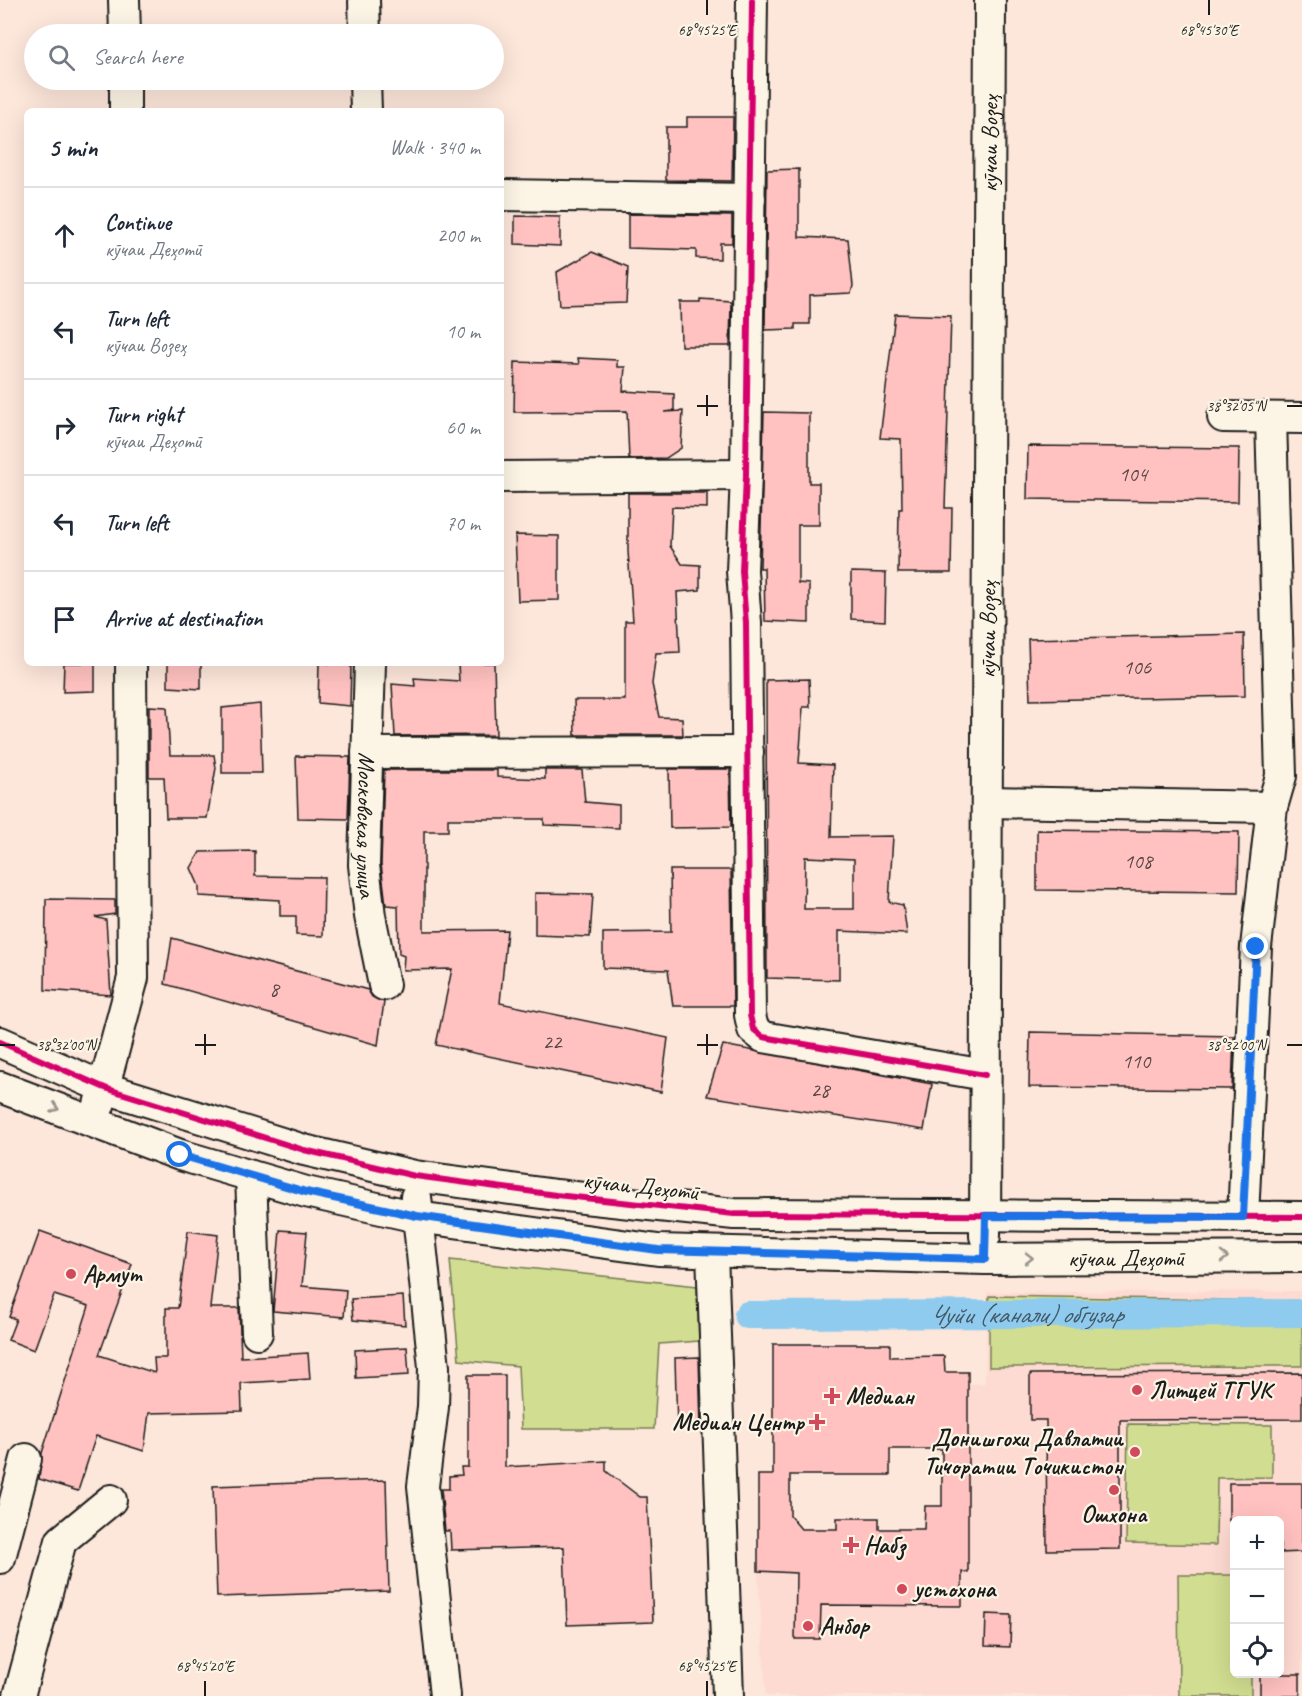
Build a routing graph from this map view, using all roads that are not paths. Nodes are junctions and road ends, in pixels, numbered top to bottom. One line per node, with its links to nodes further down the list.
1 (124, 0): 5 (street)
2 (364, 0): 6 (street)
3 (752, 0): 12 (street)
4 (990, 0): 22 (street, кӯчаи Возеҳ)
5 (125, 24)
6 (365, 24)
7 (125, 90): 9 (street)
8 (365, 90): 10 (street)
9 (126, 108)
10 (366, 108)
11 (504, 195): 12 (street)
12 (750, 199): 16 (street)
13 (1222, 417): 14 (street)
14 (1271, 418): 15 (street); 23 (street)
15 (1302, 418)
16 (746, 475): 17 (street); 20 (street)
17 (504, 477)
18 (130, 666): 28 (street)
19 (370, 666): 21 (street, Московская улица)
20 (748, 752): 21 (street); 26 (street)
21 (367, 753): 24 (street, Московская улица)
22 (988, 802): 23 (street); 26 (street, кӯчаи Возеҳ)
23 (1272, 807): 34 (street)
24 (384, 985)
25 (0, 1042): 28 (street, кӯчаи Деҳотӣ)
26 (986, 1075): 33 (street, кӯчаи Возеҳ)
27 (0, 1087): 29 (street, кӯчаи Деҳотӣ, one-way to 29)
28 (105, 1088): 29 (street); 31 (street, кӯчаи Деҳотӣ)
29 (93, 1122): 30 (street, кӯчаи Деҳотӣ)
30 (251, 1176): 32 (street, кӯчаи Деҳотӣ); 39 (street)
31 (415, 1176): 32 (street); 33 (street, кӯчаи Деҳотӣ)
32 (417, 1216): 36 (street, кӯчаи Деҳотӣ); 44 (street)
33 (986, 1216): 34 (street, кӯчаи Деҳотӣ); 38 (street, кӯчаи Возеҳ)
34 (1243, 1217): 35 (street, кӯчаи Деҳотӣ)
35 (1302, 1217)
36 (712, 1252): 38 (street, кӯчаи Деҳотӣ); 45 (street)
37 (1302, 1257): 38 (street, кӯчаи Деҳотӣ, one-way to 37)
38 (985, 1259)
39 (257, 1333)
40 (26, 1459): 42 (street)
41 (111, 1500): 43 (street)
42 (0, 1558)
43 (19, 1696)
44 (445, 1696)
45 (728, 1696)

